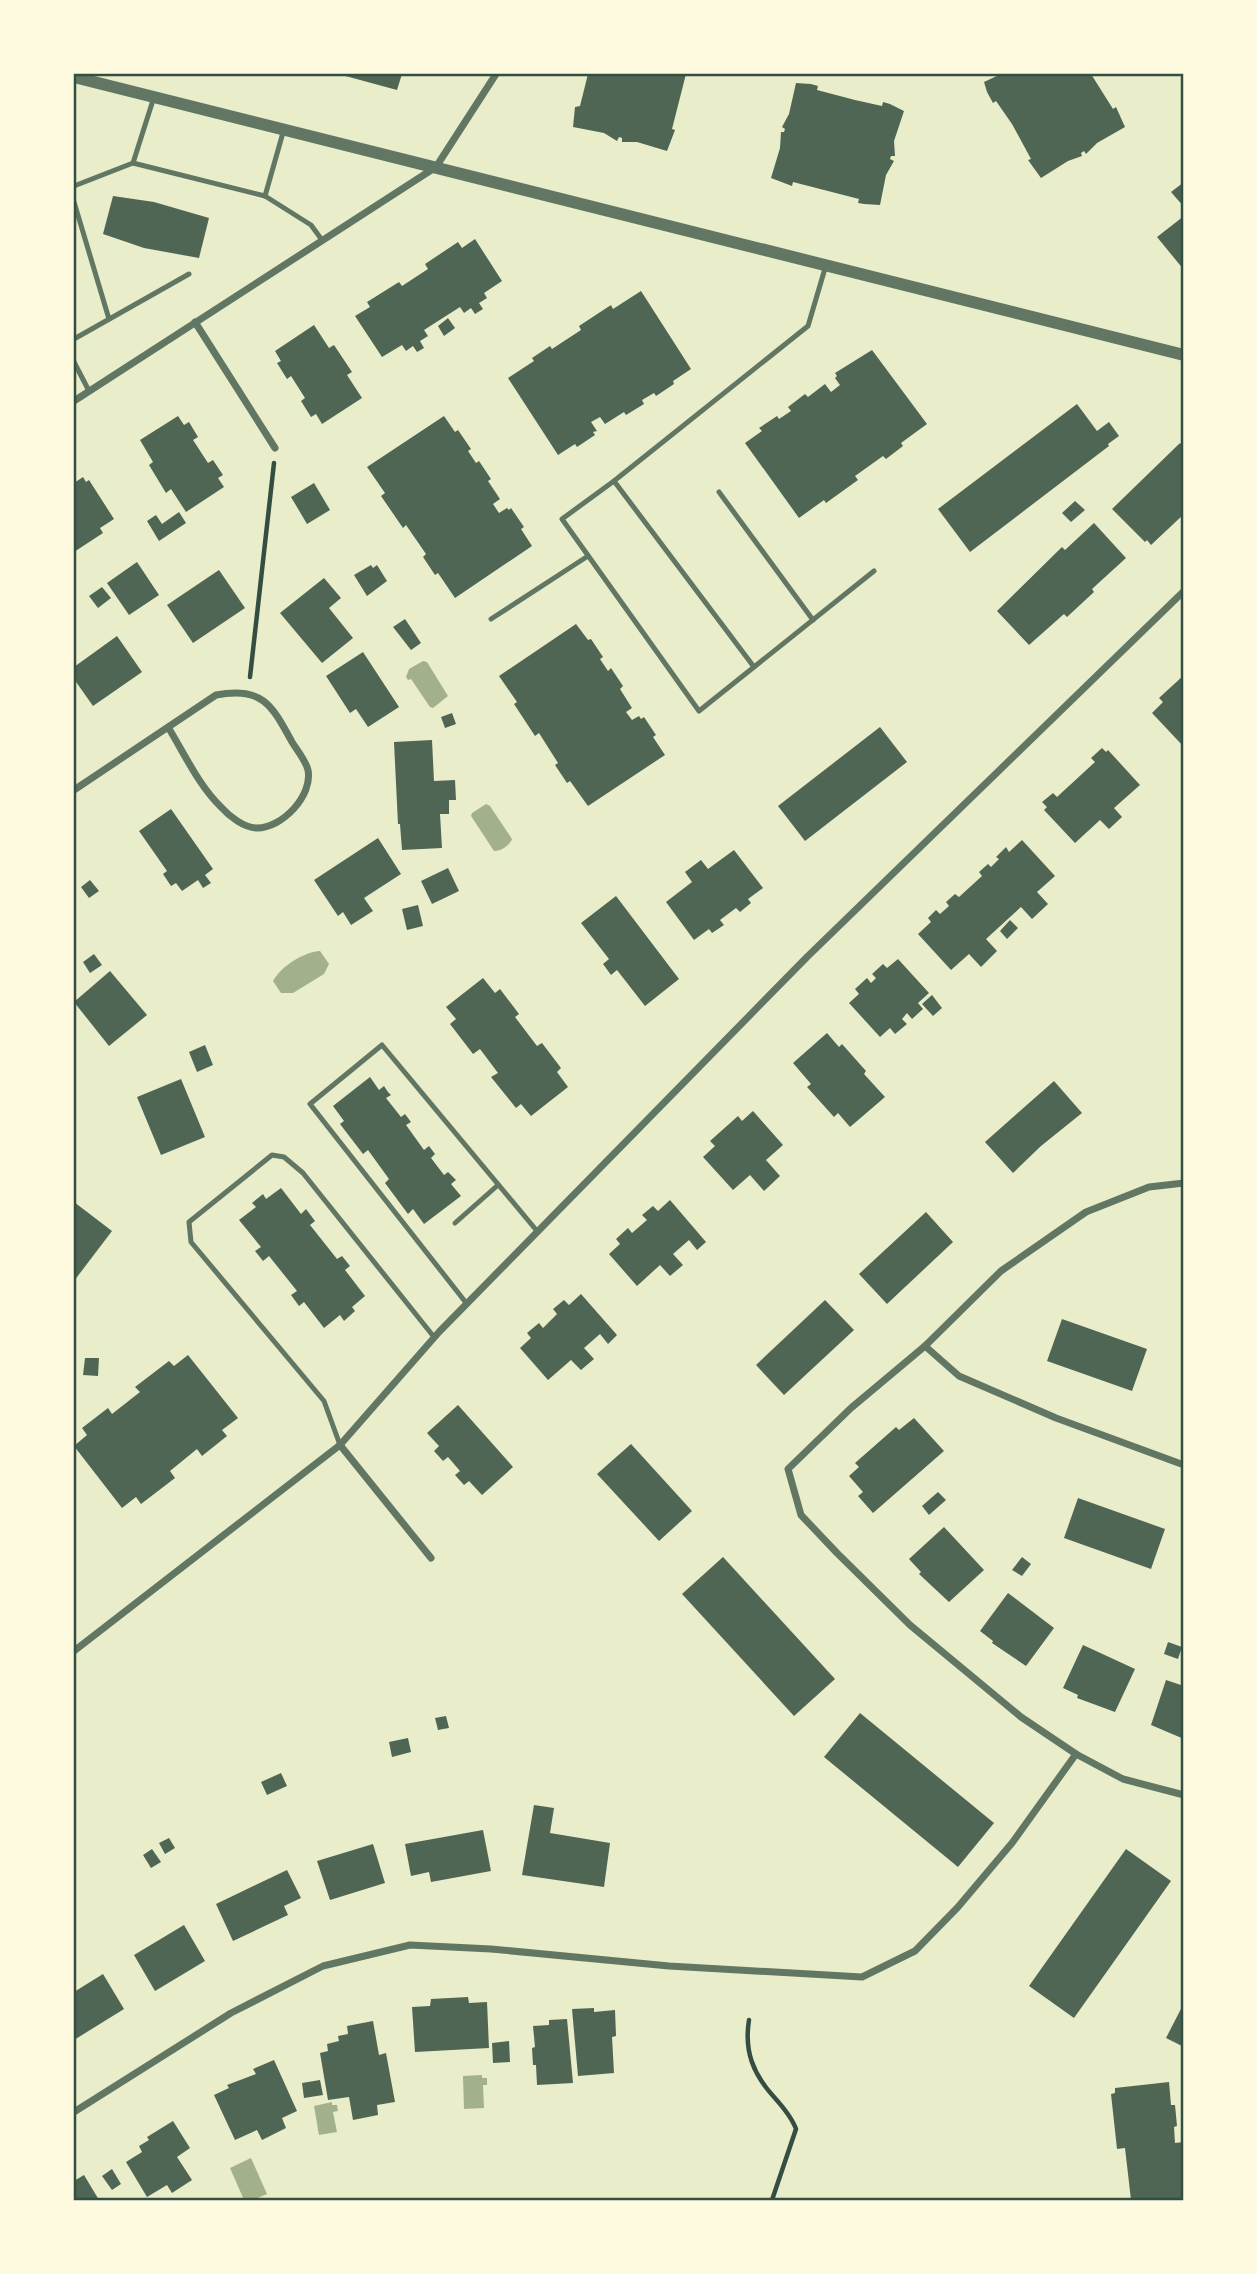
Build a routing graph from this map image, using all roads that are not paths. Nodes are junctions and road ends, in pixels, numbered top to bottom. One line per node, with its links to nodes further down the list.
1 (496, 74): 6 (street)
2 (74, 77): 3 (street)
3 (154, 97): 4 (street); 5 (lane)
4 (284, 129): 6 (street); 8 (lane)
5 (133, 163): 7 (lane); 8 (lane)
6 (436, 167): 10 (street); 11 (street)
7 (74, 186)
8 (265, 196): 10 (lane)
9 (74, 202): 13 (lane)
10 (322, 240): 14 (street)
11 (826, 265): 16 (street); 21 (lane)
12 (189, 274): 13 (lane)
13 (109, 319): 15 (lane)
14 (195, 322): 18 (street); 20 (street)
15 (74, 340)
16 (1184, 355)
17 (74, 362): 18 (lane)
18 (89, 391): 19 (street)
19 (74, 401)
20 (275, 448)
21 (614, 481): 23 (lane); 28 (lane)
22 (719, 492): 27 (lane)
23 (588, 556): 26 (lane); 28 (lane)
24 (874, 571): 27 (lane)
25 (1184, 592): 34 (street)
26 (491, 619)
27 (813, 620): 28 (lane)
28 (754, 667)
29 (168, 727): 29 (street); 30 (street)
30 (74, 790)
31 (1184, 1183): 37 (street)
32 (498, 1185): 33 (lane); 34 (lane); 35 (lane)
33 (455, 1223)
34 (537, 1231): 35 (street)
35 (467, 1304): 36 (street)
36 (434, 1337): 38 (street); 38 (lane)
37 (926, 1346): 39 (street); 42 (street)
38 (340, 1445): 40 (street); 41 (street)
39 (1184, 1465)
40 (431, 1558)
41 (74, 1651)
42 (1076, 1754): 43 (street); 44 (street)
43 (1184, 1795)
44 (74, 2112)

